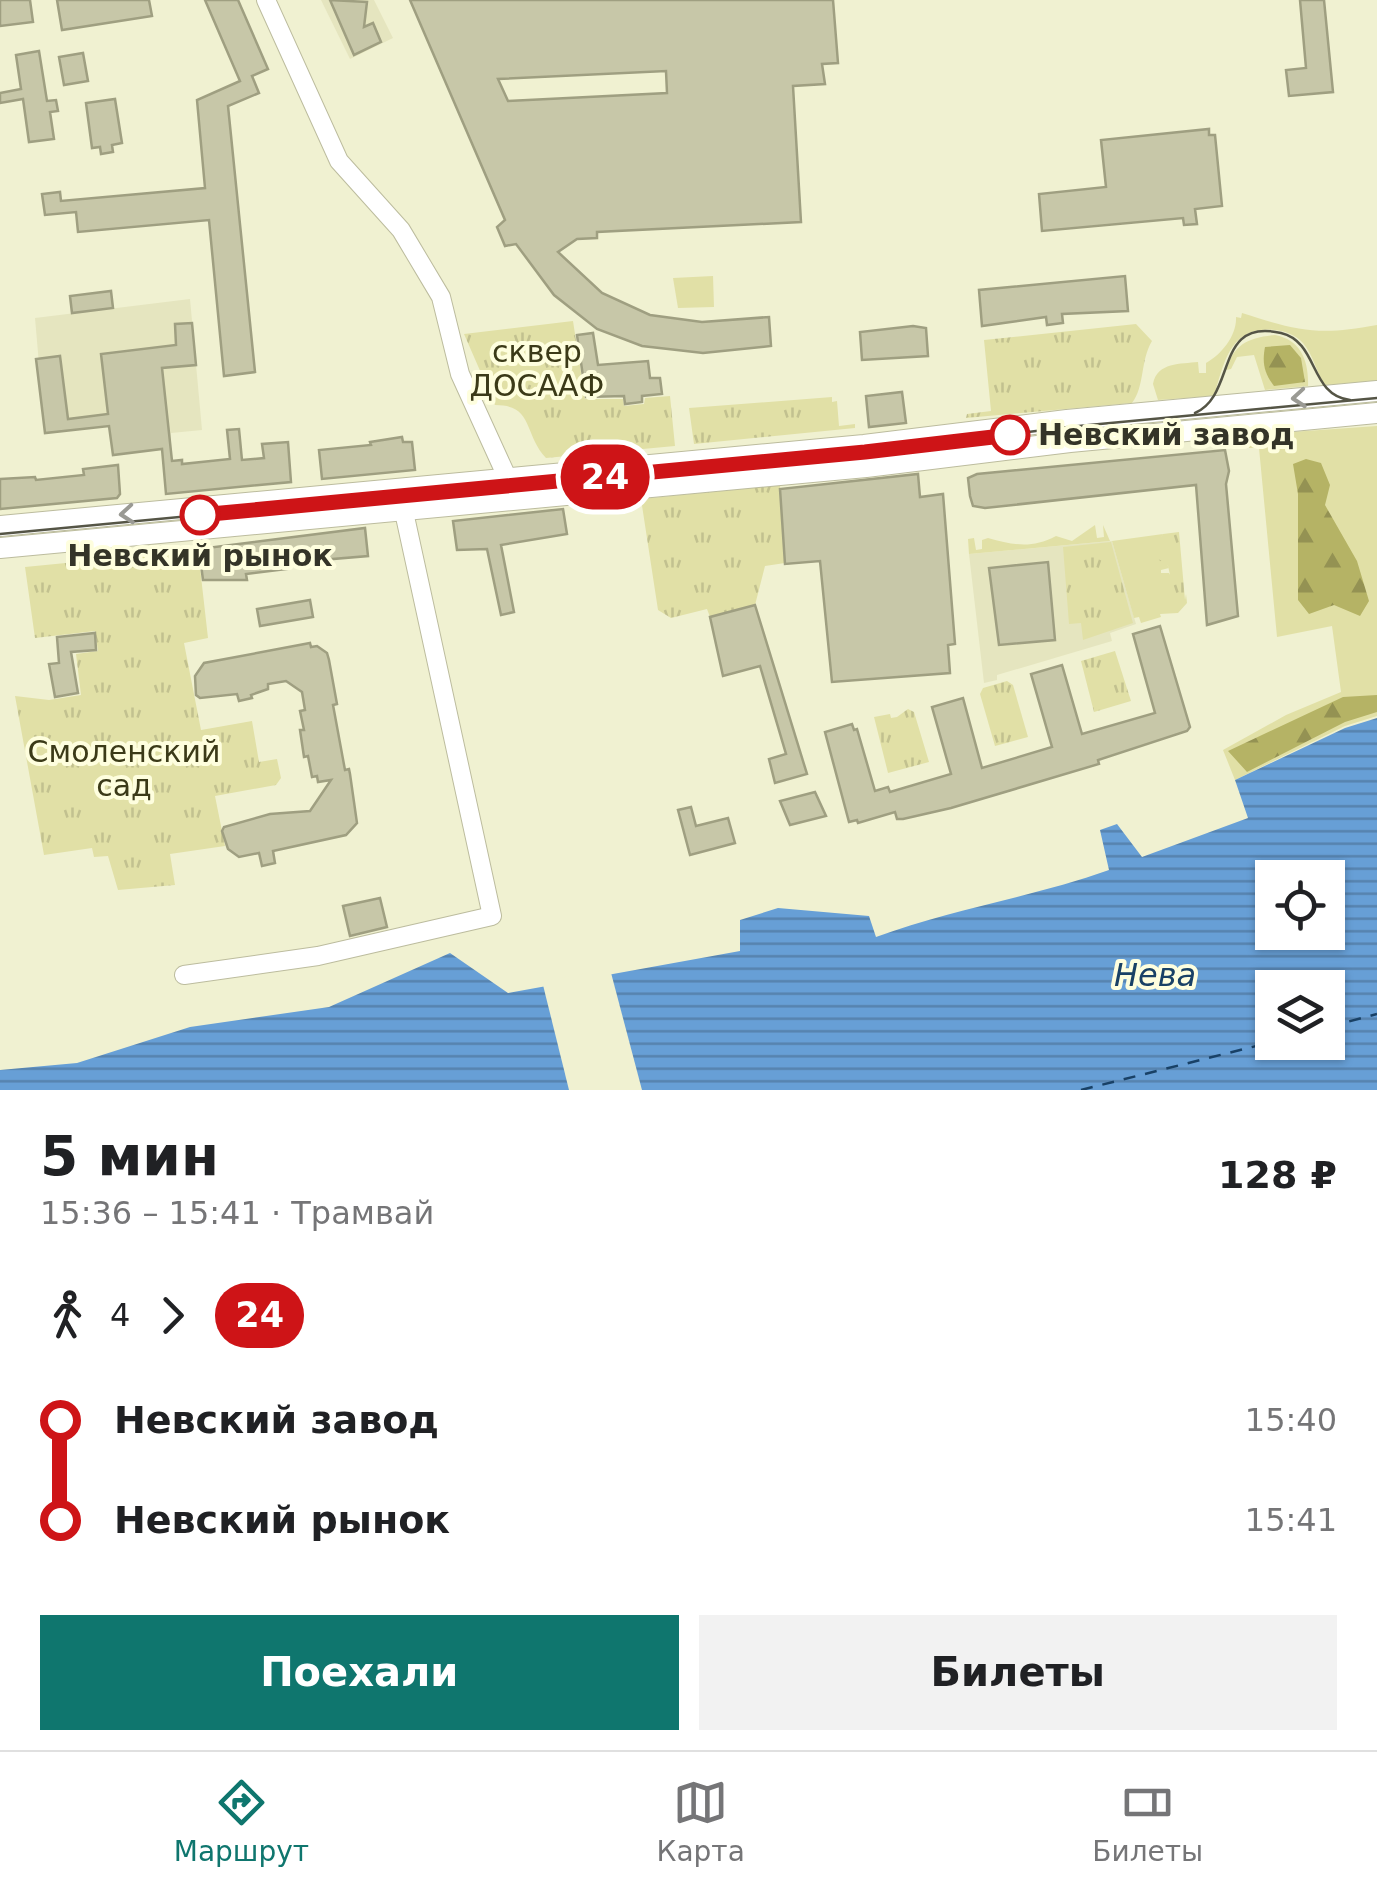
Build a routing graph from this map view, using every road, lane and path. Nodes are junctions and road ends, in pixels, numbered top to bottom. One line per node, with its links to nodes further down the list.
1 (266, 0): 4 (street)
2 (1377, 390): 4 (main road, one-way to 4)
3 (1377, 413): 6 (main road)
4 (509, 478): 5 (main road); 6 (street)
5 (399, 489): 7 (street); 8 (main road, one-way to 8)
6 (517, 499): 7 (main road)
7 (402, 511): 9 (main road); 10 (street)
8 (0, 526)
9 (0, 548)
10 (184, 975)

